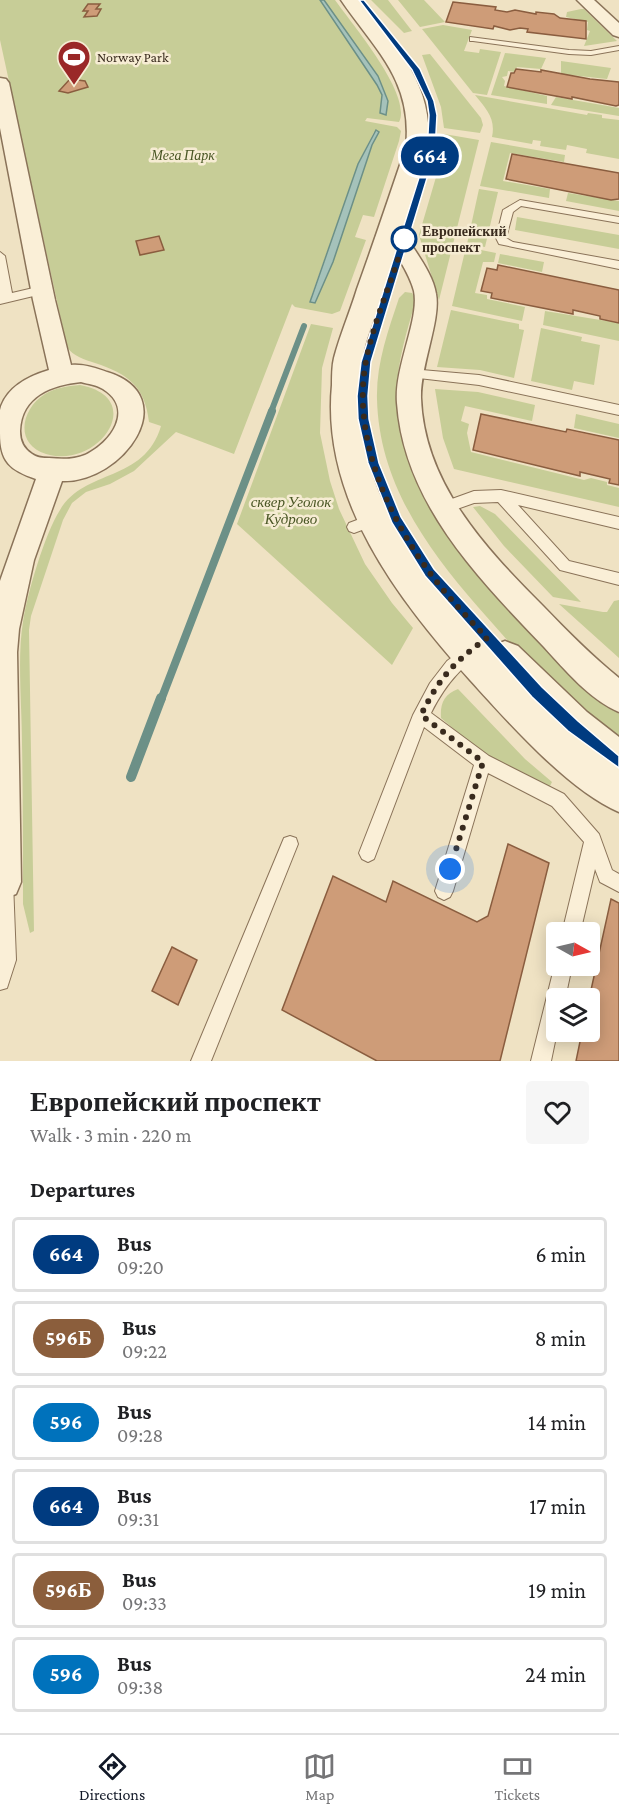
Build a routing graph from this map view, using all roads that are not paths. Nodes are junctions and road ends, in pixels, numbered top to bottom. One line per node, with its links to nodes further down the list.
1 (351, 0): 23 (street)
2 (362, 0): 9 (street)
3 (585, 0): 4 (street)
4 (619, 32)
5 (473, 39): 6 (lane)
6 (619, 48)
7 (0, 83): 12 (street)
8 (619, 220): 11 (lane)
9 (402, 246): 14 (street); 23 (street)
10 (0, 255): 13 (lane)
11 (619, 265)
12 (42, 290): 13 (lane); 15 (street)
13 (4, 299)
14 (410, 373): 16 (lane); 20 (street)
15 (62, 375): 17 (street); 18 (street)
16 (619, 410)
17 (3, 439): 18 (street)
18 (52, 472): 32 (street)
19 (501, 496): 20 (lane); 21 (lane); 22 (lane)
20 (443, 508): 24 (street)
21 (619, 523)
22 (619, 579)
23 (478, 645): 25 (lane); 26 (street); 28 (street)
24 (619, 697)
25 (421, 715): 27 (lane); 31 (lane)
26 (619, 761)
27 (483, 762): 29 (lane); 34 (lane)
28 (619, 792)
29 (593, 840): 33 (lane); 35 (lane)
30 (290, 844): 38 (lane)
31 (368, 853)
32 (2, 882): 37 (lane)
33 (619, 883)
34 (444, 891)
35 (574, 922)
36 (561, 976): 39 (lane)
37 (0, 981)
38 (201, 1061)
39 (541, 1061)

